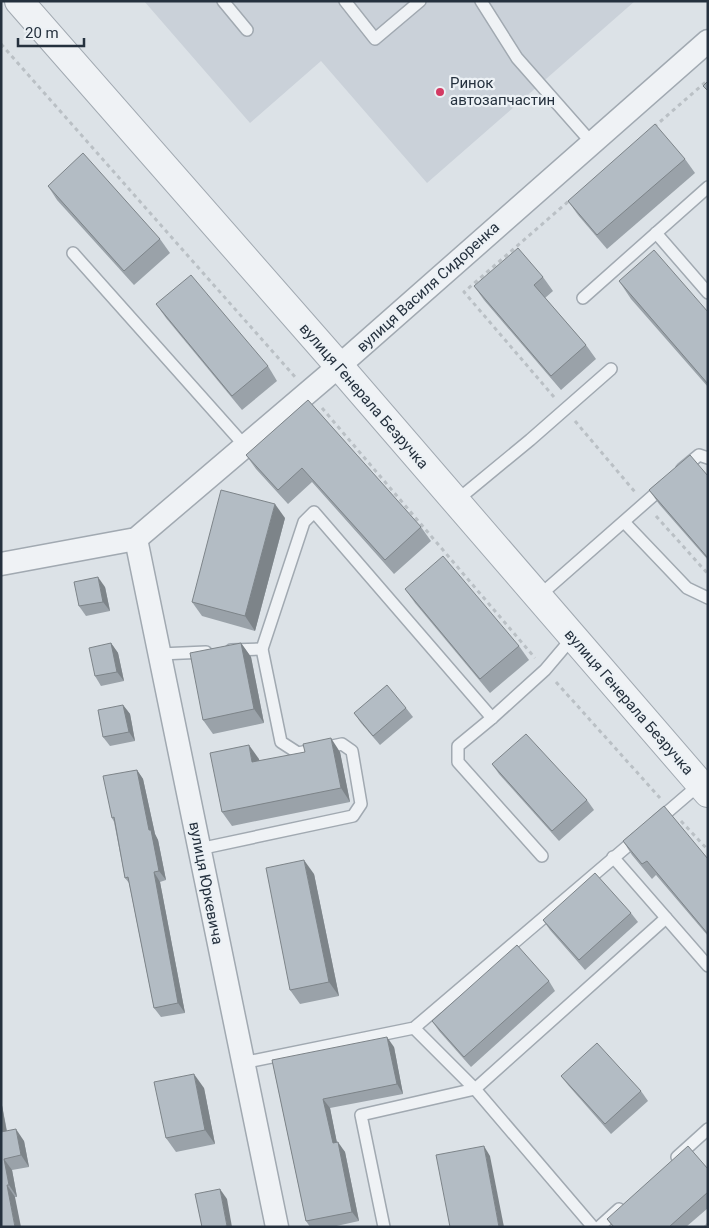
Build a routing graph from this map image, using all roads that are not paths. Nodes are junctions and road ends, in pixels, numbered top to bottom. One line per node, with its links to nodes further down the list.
1 (19, 1): 14 (street, вулиця Генерала Безручка)
2 (223, 1): 6 (lane)
3 (345, 1): 4 (lane)
4 (420, 1)
5 (481, 1): 8 (lane)
6 (247, 30)
7 (708, 41): 8 (street, вулиця Василя Сидоренка)
8 (592, 142): 14 (street, вулиця Василя Сидоренка)
9 (708, 187): 10 (lane)
10 (656, 233): 12 (lane); 13 (lane)
11 (73, 253): 16 (lane)
12 (708, 293)
13 (583, 298)
14 (338, 366): 16 (street, вулиця Василя Сидоренка); 18 (street, вулиця Генерала Безручка)
15 (612, 369): 18 (lane)
16 (245, 446): 20 (street, вулиця Василя Сидоренка)
17 (708, 458): 19 (lane)
18 (456, 501): 22 (street, вулиця Генерала Безручка)
19 (624, 522): 22 (lane); 23 (lane)
20 (136, 539): 21 (street, вулиця Василя Сидоренка); 26 (street, вулиця Юркевича)
21 (1, 564)
22 (539, 596): 24 (street, вулиця Генерала Безручка)
23 (708, 598)
24 (573, 637): 27 (lane); 28 (street, вулиця Генерала Безручка)
25 (262, 649): 26 (lane); 27 (lane); 29 (lane)
26 (160, 654): 29 (street, вулиця Юркевича)
27 (492, 718): 30 (lane)
28 (704, 788): 31 (lane)
29 (199, 849): 35 (street, вулиця Юркевича)
30 (542, 856)
31 (613, 857): 32 (lane); 34 (lane)
32 (666, 918): 33 (lane); 36 (lane)
33 (708, 966)
34 (414, 1028): 35 (lane); 36 (lane)
35 (242, 1063): 40 (street, вулиця Юркевича)
36 (475, 1089): 41 (lane); 42 (lane)
37 (708, 1130): 38 (lane)
38 (671, 1162)
39 (628, 1201): 43 (lane)
40 (277, 1227)
41 (384, 1227)
42 (592, 1227)
43 (598, 1227)

